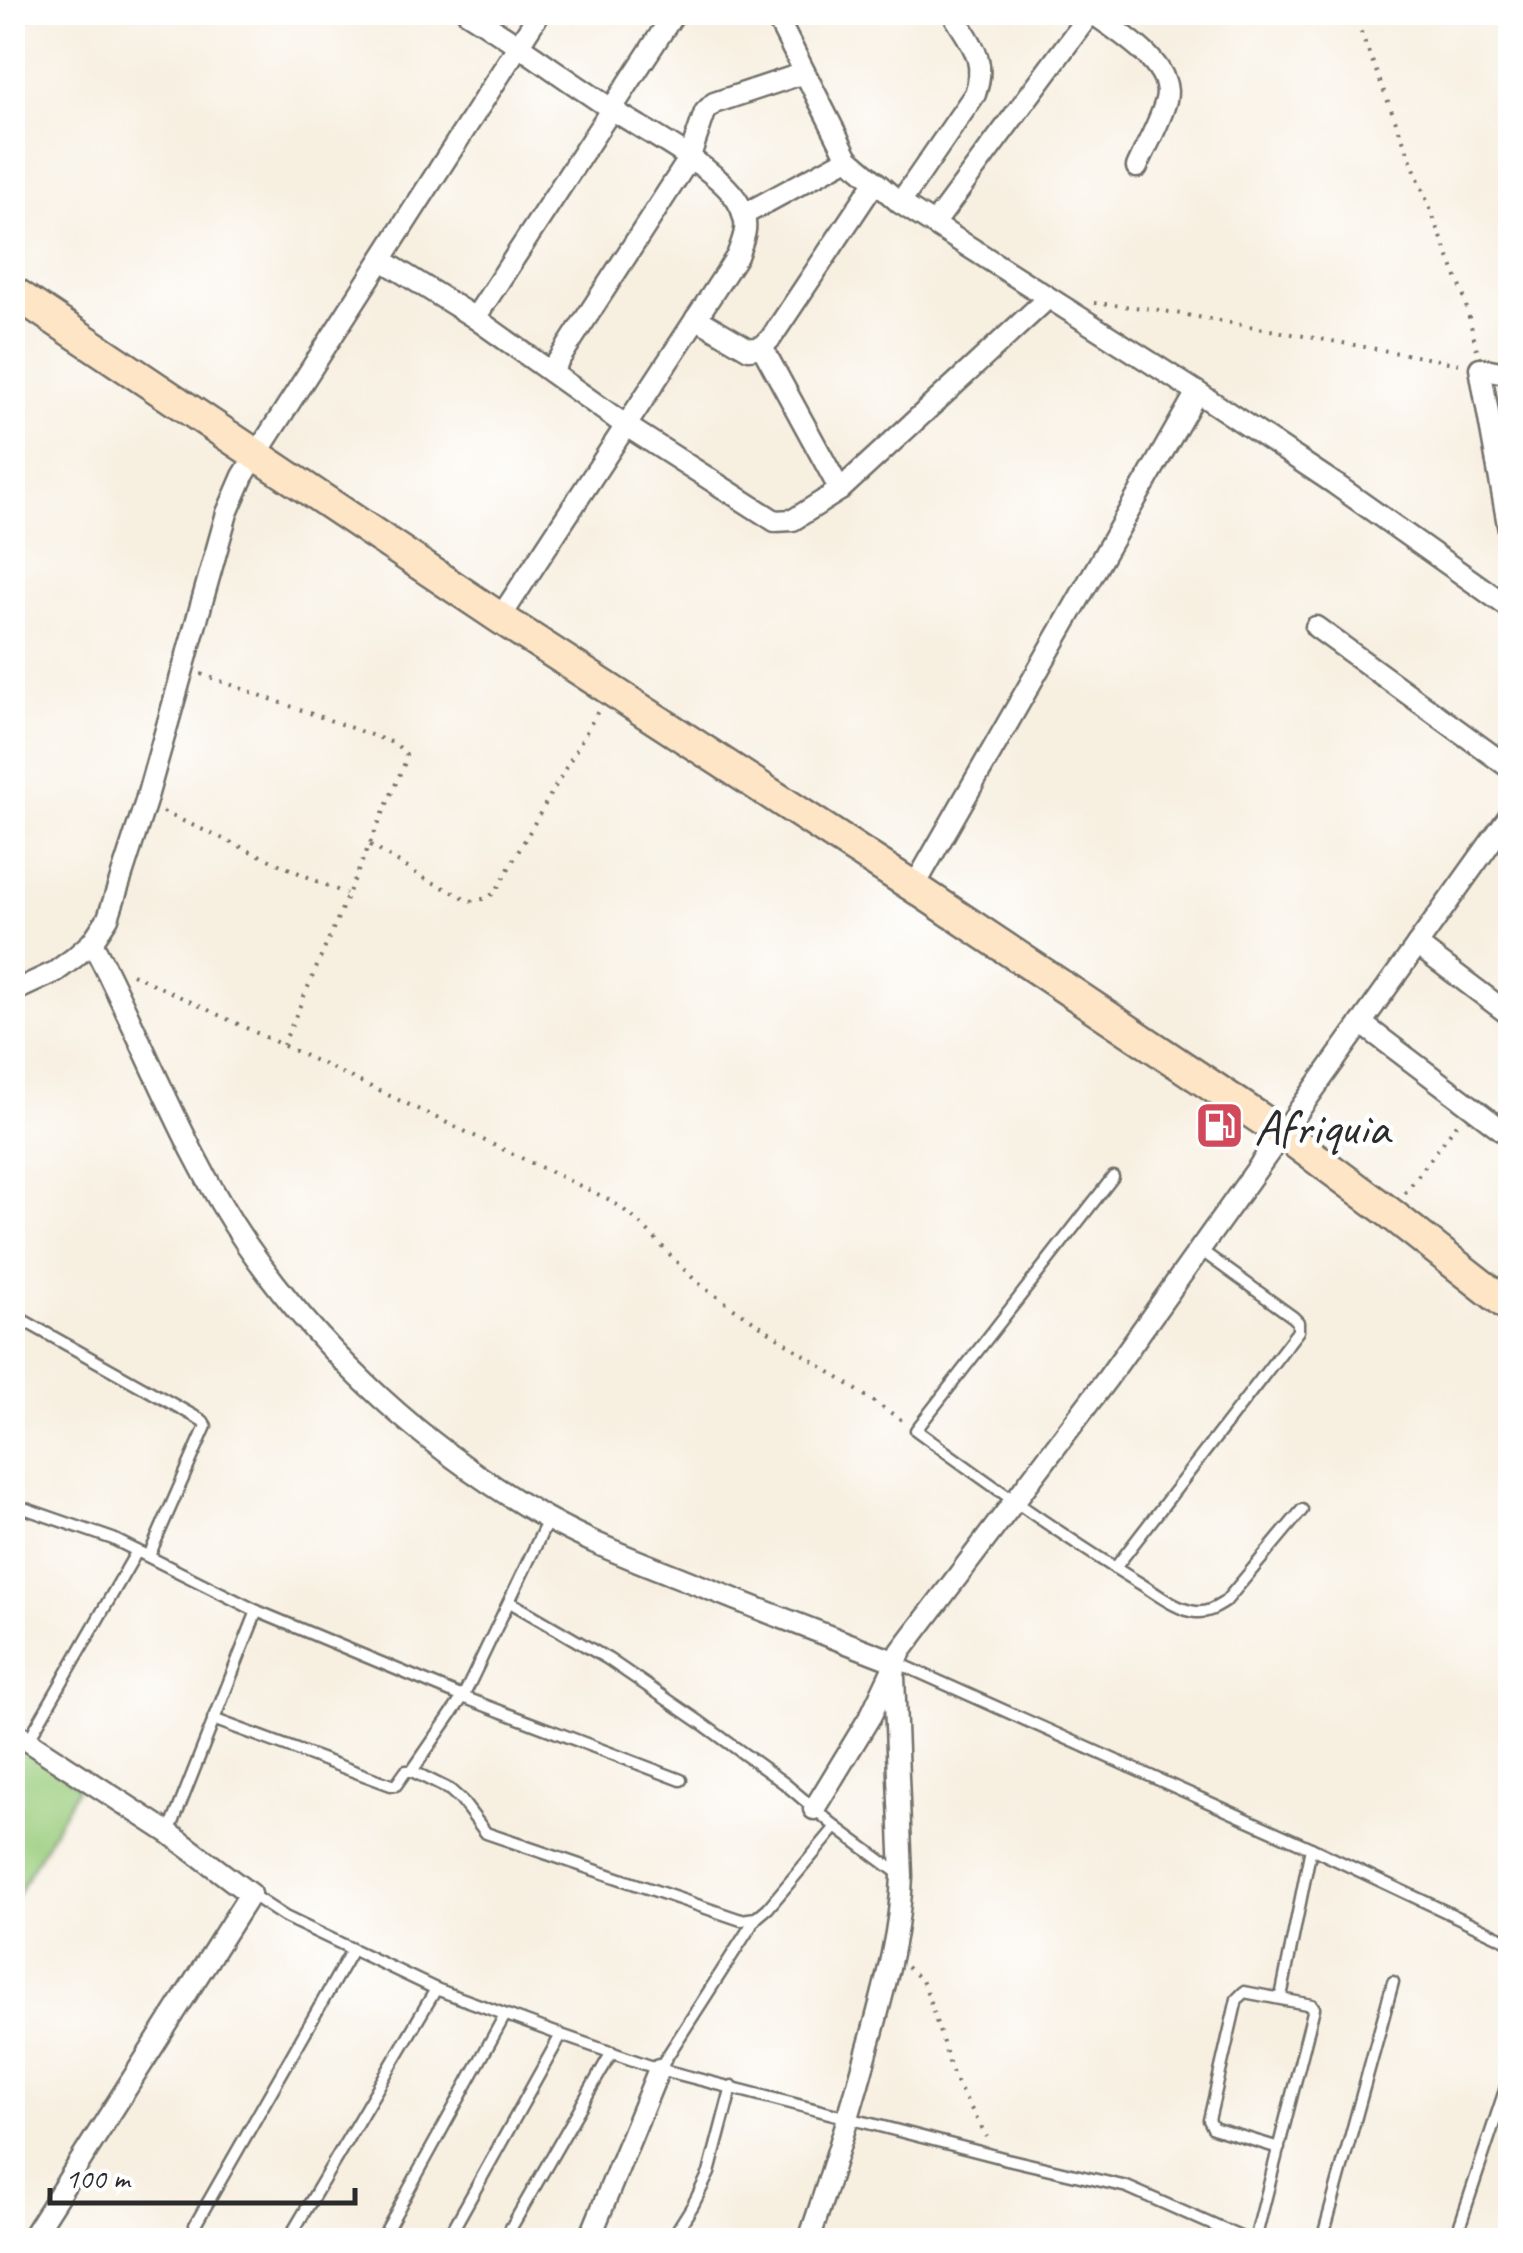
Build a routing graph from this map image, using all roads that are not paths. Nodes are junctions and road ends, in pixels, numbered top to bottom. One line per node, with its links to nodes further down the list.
1 (466, 12): 7 (street)
2 (540, 12): 7 (street)
3 (675, 12): 9 (street)
4 (774, 12): 8 (street)
5 (952, 12): 14 (street)
6 (1091, 12): 12 (street); 16 (street)
7 (520, 45): 9 (street); 17 (street)
8 (804, 72): 10 (street); 11 (street)
9 (610, 109): 10 (street); 20 (street)
10 (689, 158): 15 (street); 23 (street)
11 (848, 158): 13 (street); 15 (street)
12 (1137, 167)
13 (874, 182): 14 (street); 22 (street)
14 (900, 203): 16 (street)
15 (743, 215): 21 (street)
16 (934, 224): 19 (street)
17 (382, 260): 20 (street); 27 (street)
18 (12, 291): 27 (main road)
19 (1048, 298): 25 (street); 28 (street)
20 (476, 318): 23 (street)
21 (696, 318): 22 (street); 26 (street)
22 (762, 347): 28 (street)
23 (552, 372): 26 (street)
24 (1510, 374): 29 (street)
25 (1197, 392): 30 (street); 35 (street)
26 (625, 425): 28 (street); 31 (street)
27 (256, 455): 31 (main road); 37 (street)
28 (840, 490)
29 (1510, 536)
30 (1510, 608)
31 (500, 618): 35 (main road)
32 (1316, 627): 33 (street)
33 (1510, 768)
34 (1510, 815): 36 (street)
35 (914, 887): 41 (main road)
36 (1417, 946): 39 (street); 40 (street)
37 (96, 951): 38 (street); 50 (street)
38 (12, 992)
39 (1510, 1014)
40 (1361, 1024): 41 (street); 42 (street)
41 (1282, 1134): 44 (street); 45 (main road)
42 (1510, 1136)
43 (1114, 1177): 47 (lane)
44 (1199, 1249): 47 (street); 52 (lane)
45 (1510, 1306)
46 (12, 1314): 51 (lane)
47 (1015, 1501): 52 (lane); 55 (street)
48 (12, 1504): 51 (lane)
49 (1302, 1510): 52 (lane)
50 (548, 1520): 53 (lane); 55 (street)
51 (143, 1553): 54 (lane); 58 (lane)
52 (1115, 1568)
53 (510, 1602): 56 (lane); 61 (lane)
54 (257, 1611): 56 (lane); 57 (lane)
55 (896, 1662): 61 (street); 64 (lane); 65 (street)
56 (464, 1697): 59 (lane); 60 (lane)
57 (214, 1719): 59 (lane); 63 (lane)
58 (20, 1736): 63 (street)
59 (412, 1772): 67 (lane)
60 (681, 1780)
61 (814, 1809): 62 (lane)
62 (836, 1828): 65 (lane); 67 (lane)
63 (169, 1833): 66 (street)
64 (1311, 1848): 68 (lane); 72 (lane)
65 (902, 1876): 79 (street)
66 (250, 1894): 69 (lane); 82 (street)
67 (756, 1918): 76 (lane)
68 (1510, 1942)
69 (352, 1950): 71 (lane); 81 (lane)
70 (1393, 1982): 92 (lane)
71 (436, 1989): 73 (lane); 83 (lane)
72 (1282, 1997): 80 (lane); 80 (lane)
73 (505, 2015): 74 (lane); 84 (lane)
74 (560, 2035): 75 (lane); 85 (lane)
75 (612, 2052): 76 (lane); 86 (lane)
76 (659, 2069): 78 (lane); 87 (street)
77 (1510, 2075): 93 (lane)
78 (732, 2086): 79 (lane); 88 (lane)
79 (850, 2117): 89 (street); 90 (lane)
80 (1279, 2148): 91 (lane)
81 (194, 2225)
82 (30, 2240)
83 (288, 2240)
84 (381, 2240)
85 (447, 2240)
86 (504, 2240)
87 (589, 2240)
88 (671, 2240)
89 (808, 2240)
90 (1247, 2240)
91 (1255, 2240)
92 (1322, 2240)
93 (1456, 2240)

